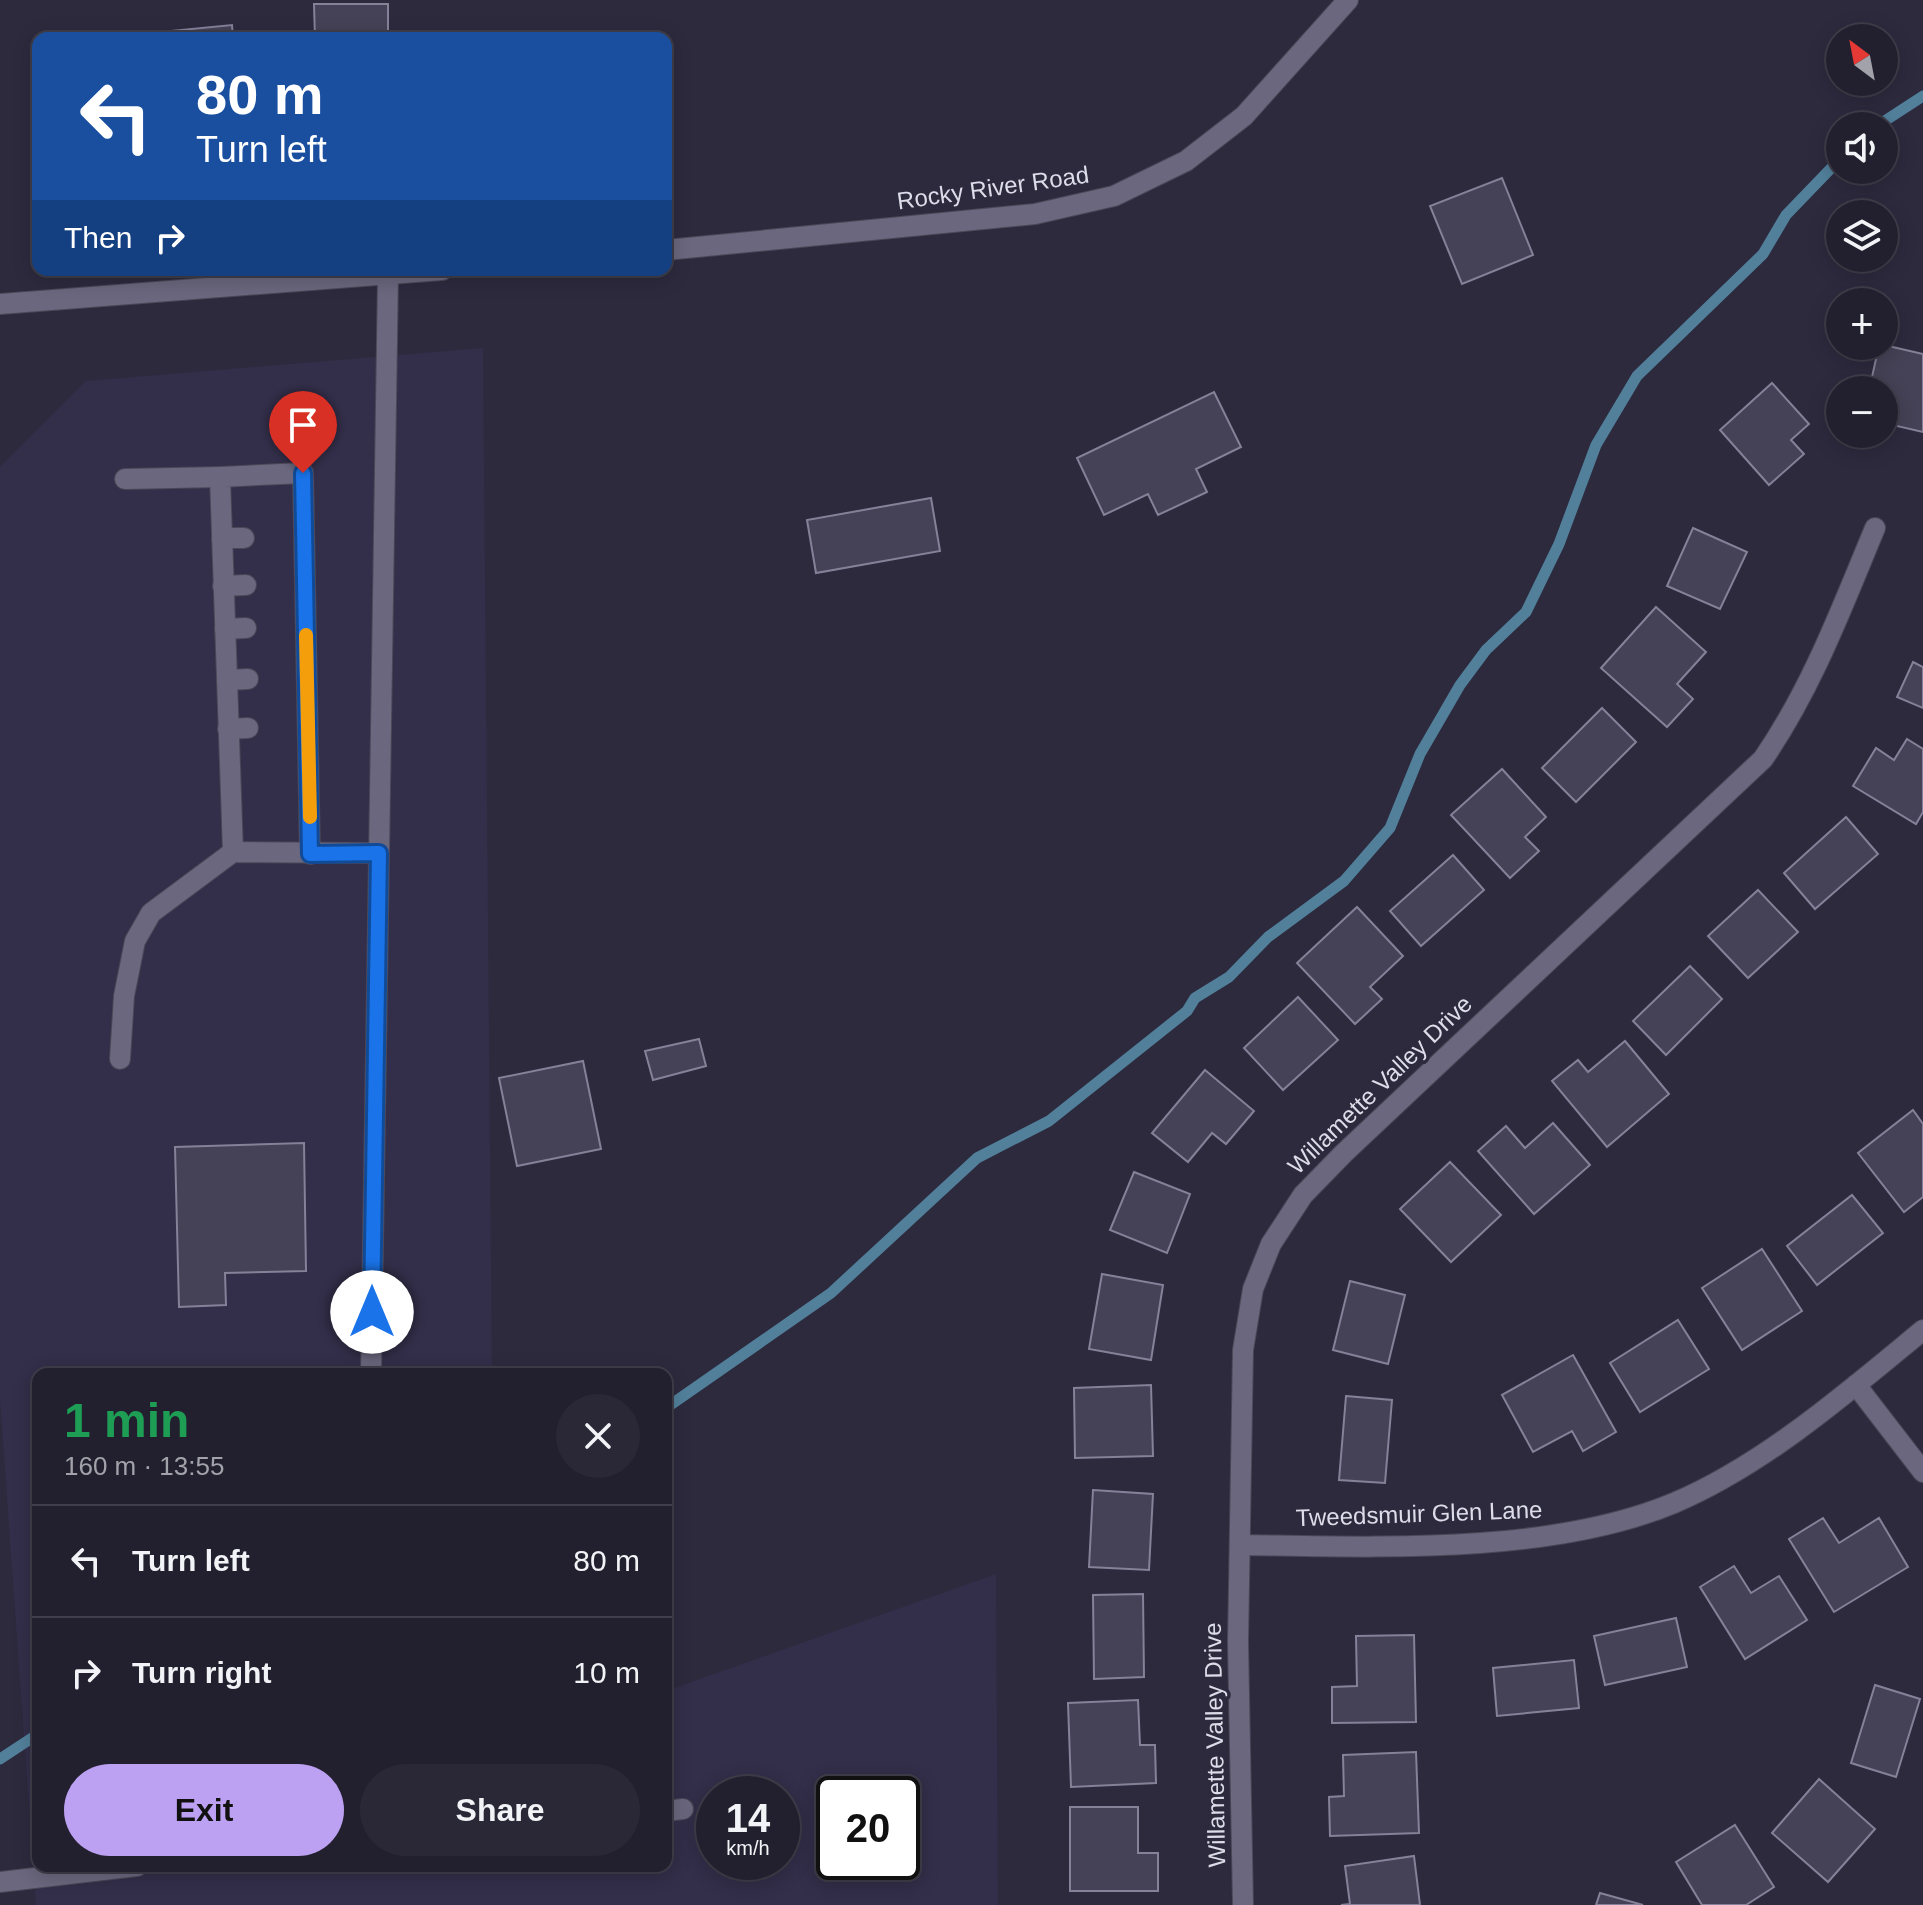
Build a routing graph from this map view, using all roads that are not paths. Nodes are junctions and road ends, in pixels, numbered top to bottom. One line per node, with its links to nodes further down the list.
1 (1348, 0): 2 (street, Rocky River Road)
2 (672, 249)
3 (375, 276): 5 (street)
4 (388, 276): 18 (street)
5 (0, 304)
6 (220, 477): 7 (street); 9 (street); 19 (street)
7 (125, 479)
8 (1875, 528): 25 (street, Willamette Valley Drive)
9 (222, 538): 10 (street); 12 (street)
10 (244, 538)
11 (246, 585): 12 (street)
12 (223, 586): 14 (street)
13 (246, 628): 14 (street)
14 (225, 629): 16 (street)
15 (248, 679): 16 (street)
16 (227, 680): 17 (street)
17 (233, 852): 19 (street); 20 (street)
18 (379, 853): 19 (street); 22 (street)
19 (310, 854)
20 (120, 1059)
21 (1923, 1330): 23 (street, Tweedsmuir Glen Lane)
22 (371, 1368)
23 (1856, 1385): 24 (street); 25 (street, Tweedsmuir Glen Lane)
24 (1923, 1472)
25 (1242, 1545): 28 (street, Willamette Valley Drive)
26 (86, 1872): 27 (street)
27 (0, 1882)
28 (1243, 1905)

